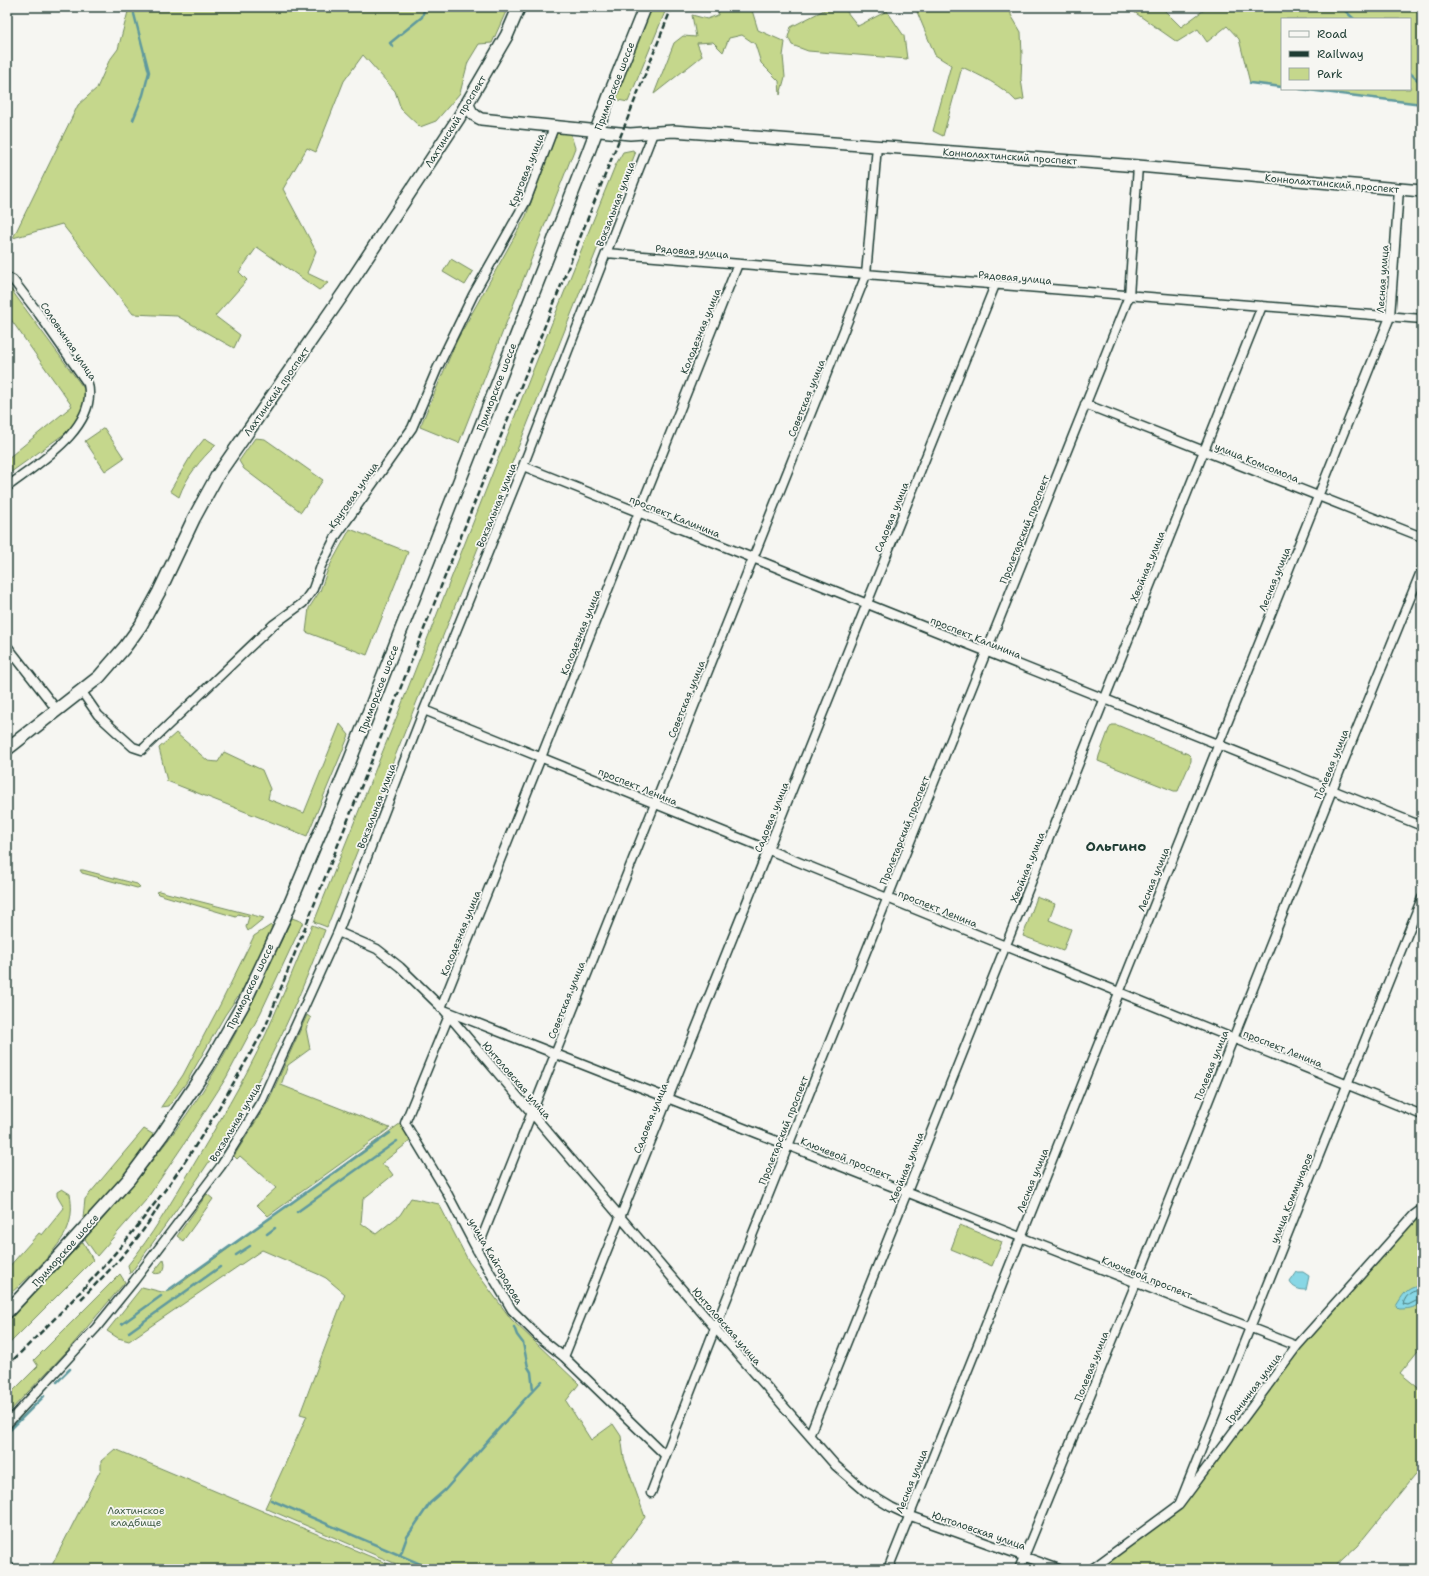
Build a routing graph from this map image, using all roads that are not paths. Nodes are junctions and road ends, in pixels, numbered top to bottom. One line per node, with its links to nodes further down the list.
1 (519, 7): 3 (main road, Лахтинский проспект)
2 (646, 7): 5 (main road, Приморское шоссе)
3 (468, 103): 4 (main road, Коннолахтинский проспект); 32 (main road, Лахтинский проспект)
4 (554, 127): 5 (main road, Коннолахтинский проспект); 32 (street, Круговая улица)
5 (597, 131): 6 (main road, Коннолахтинский проспект); 63 (main road, Приморское шоссе)
6 (653, 133): 7 (main road, Коннолахтинский проспект); 11 (street, Вокзальная улица)
7 (877, 146): 8 (main road, Коннолахтинский проспект); 13 (street, Советская улица)
8 (1138, 166): 9 (main road, Коннолахтинский проспект); 16 (street, Пролетарский проспект)
9 (1399, 189): 10 (main road, Коннолахтинский проспект); 18 (street, Лесная улица)
10 (1422, 191)
11 (606, 253): 12 (street, Рядовая улица); 22 (street, Вокзальная улица)
12 (738, 264): 13 (street, Рядовая улица); 25 (street, Колодезная улица)
13 (866, 275): 15 (street, Рядовая улица); 27 (street, Советская улица)
14 (7, 277): 23 (street, Соловьиная улица)
15 (995, 285): 16 (street, Рядовая улица); 29 (street, Садовая улица)
16 (1129, 296): 17 (street, Рядовая улица); 20 (street, Пролетарский проспект)
17 (1262, 306): 18 (street, Рядовая улица); 21 (street, Хвойная улица)
18 (1390, 317): 19 (street, Рядовая улица); 24 (street, Лесная улица)
19 (1422, 320)
20 (1085, 404): 21 (street, улица Комсомола); 31 (street, Пролетарский проспект)
21 (1204, 451): 24 (street, улица Комсомола); 33 (street, Хвойная улица)
22 (523, 466): 25 (street, проспект Калинина); 35 (street, Вокзальная улица)
23 (7, 486)
24 (1318, 496): 26 (street, улица Комсомола); 36 (street, Лесная улица)
25 (639, 512): 27 (street, проспект Калинина); 38 (street, Колодезная улица)
26 (1422, 537)
27 (753, 558): 29 (street, проспект Калинина); 40 (street, Советская улица)
28 (1422, 569): 39 (street, Полевая улица)
29 (867, 604): 31 (street, проспект Калинина); 42 (street, Садовая улица)
30 (7, 646): 34 (street)
31 (986, 651): 33 (street, проспект Калинина); 43 (street, Пролетарский проспект)
32 (82, 692): 34 (main road, Лахтинский проспект)
33 (1105, 699): 36 (street, проспект Калинина); 46 (street, Хвойная улица)
34 (57, 710): 37 (main road, Лахтинский проспект)
35 (424, 710): 38 (street, проспект Ленина); 45 (street, Вокзальная улица)
36 (1218, 744): 39 (street, проспект Калинина); 47 (street, Лесная улица)
37 (7, 750)
38 (541, 758): 40 (street, проспект Ленина); 48 (street, Колодезная улица)
39 (1332, 790): 41 (street, проспект Калинина); 49 (street, Полевая улица)
40 (655, 804): 42 (street, проспект Ленина); 50 (street, Советская улица)
41 (1422, 826)
42 (768, 850): 43 (street, проспект Ленина); 52 (street, Садовая улица)
43 (887, 898): 46 (street, проспект Ленина); 56 (street, Пролетарский проспект)
44 (1422, 898): 51 (street, улица Коммунаров)
45 (338, 932): 48 (street, Ключевой проспект); 68 (street, Вокзальная улица)
46 (1006, 946): 47 (street, проспект Ленина); 57 (street, Хвойная улица)
47 (1119, 992): 49 (street, проспект Ленина); 60 (street, Лесная улица)
48 (446, 1011): 50 (street, Ключевой проспект); 53 (street, Юнтоловская улица); 55 (street, Колодезная улица)
49 (1232, 1038): 51 (street, проспект Ленина); 62 (street, Полевая улица)
50 (555, 1054): 52 (street, Ключевой проспект); 53 (street, Советская улица)
51 (1347, 1085): 54 (street, проспект Ленина); 65 (street, улица Коммунаров)
52 (668, 1098): 56 (street, Ключевой проспект); 59 (street, Садовая улица)
53 (532, 1113): 59 (street, Юнтоловская улица); 61 (street, Советская улица)
54 (1422, 1115)
55 (405, 1123): 61 (street, улица Кайгородова)
56 (788, 1146): 57 (street, Ключевой проспект); 64 (street, Пролетарский проспект)
57 (907, 1193): 60 (street, Ключевой проспект); 69 (street, Хвойная улица)
58 (1422, 1210): 66 (street, Граничная улица)
59 (620, 1218): 64 (street, Юнтоловская улица); 67 (street, Садовая улица)
60 (1020, 1237): 62 (street, Ключевой проспект); 73 (street, Лесная улица)
61 (477, 1250): 67 (street, улица Кайгородова)
62 (1136, 1283): 65 (street, Ключевой проспект); 74 (street, Полевая улица)
63 (7, 1312)
64 (715, 1328): 69 (street, Юнтоловская улица); 70 (street, Пролетарский проспект)
65 (1250, 1328): 66 (street, Ключевой проспект); 72 (street, улица Коммунаров)
66 (1296, 1346): 72 (street, Граничная улица)
67 (564, 1357): 70 (street, улица Кайгородова)
68 (7, 1424)
69 (810, 1434): 73 (street, Юнтоловская улица)
70 (665, 1455): 71 (street, Пролетарский проспект)
71 (650, 1493)
72 (1179, 1505): 80 (street, Граничная улица)
73 (908, 1515): 74 (street, Юнтоловская улица); 77 (street, Лесная улица)
74 (1025, 1556): 78 (street, Полевая улица); 79 (street, Юнтоловская улица)
75 (7, 1566): 76 (street)
76 (11, 1569)
77 (888, 1569)
78 (1019, 1569)
79 (1059, 1569)
80 (1092, 1569)

